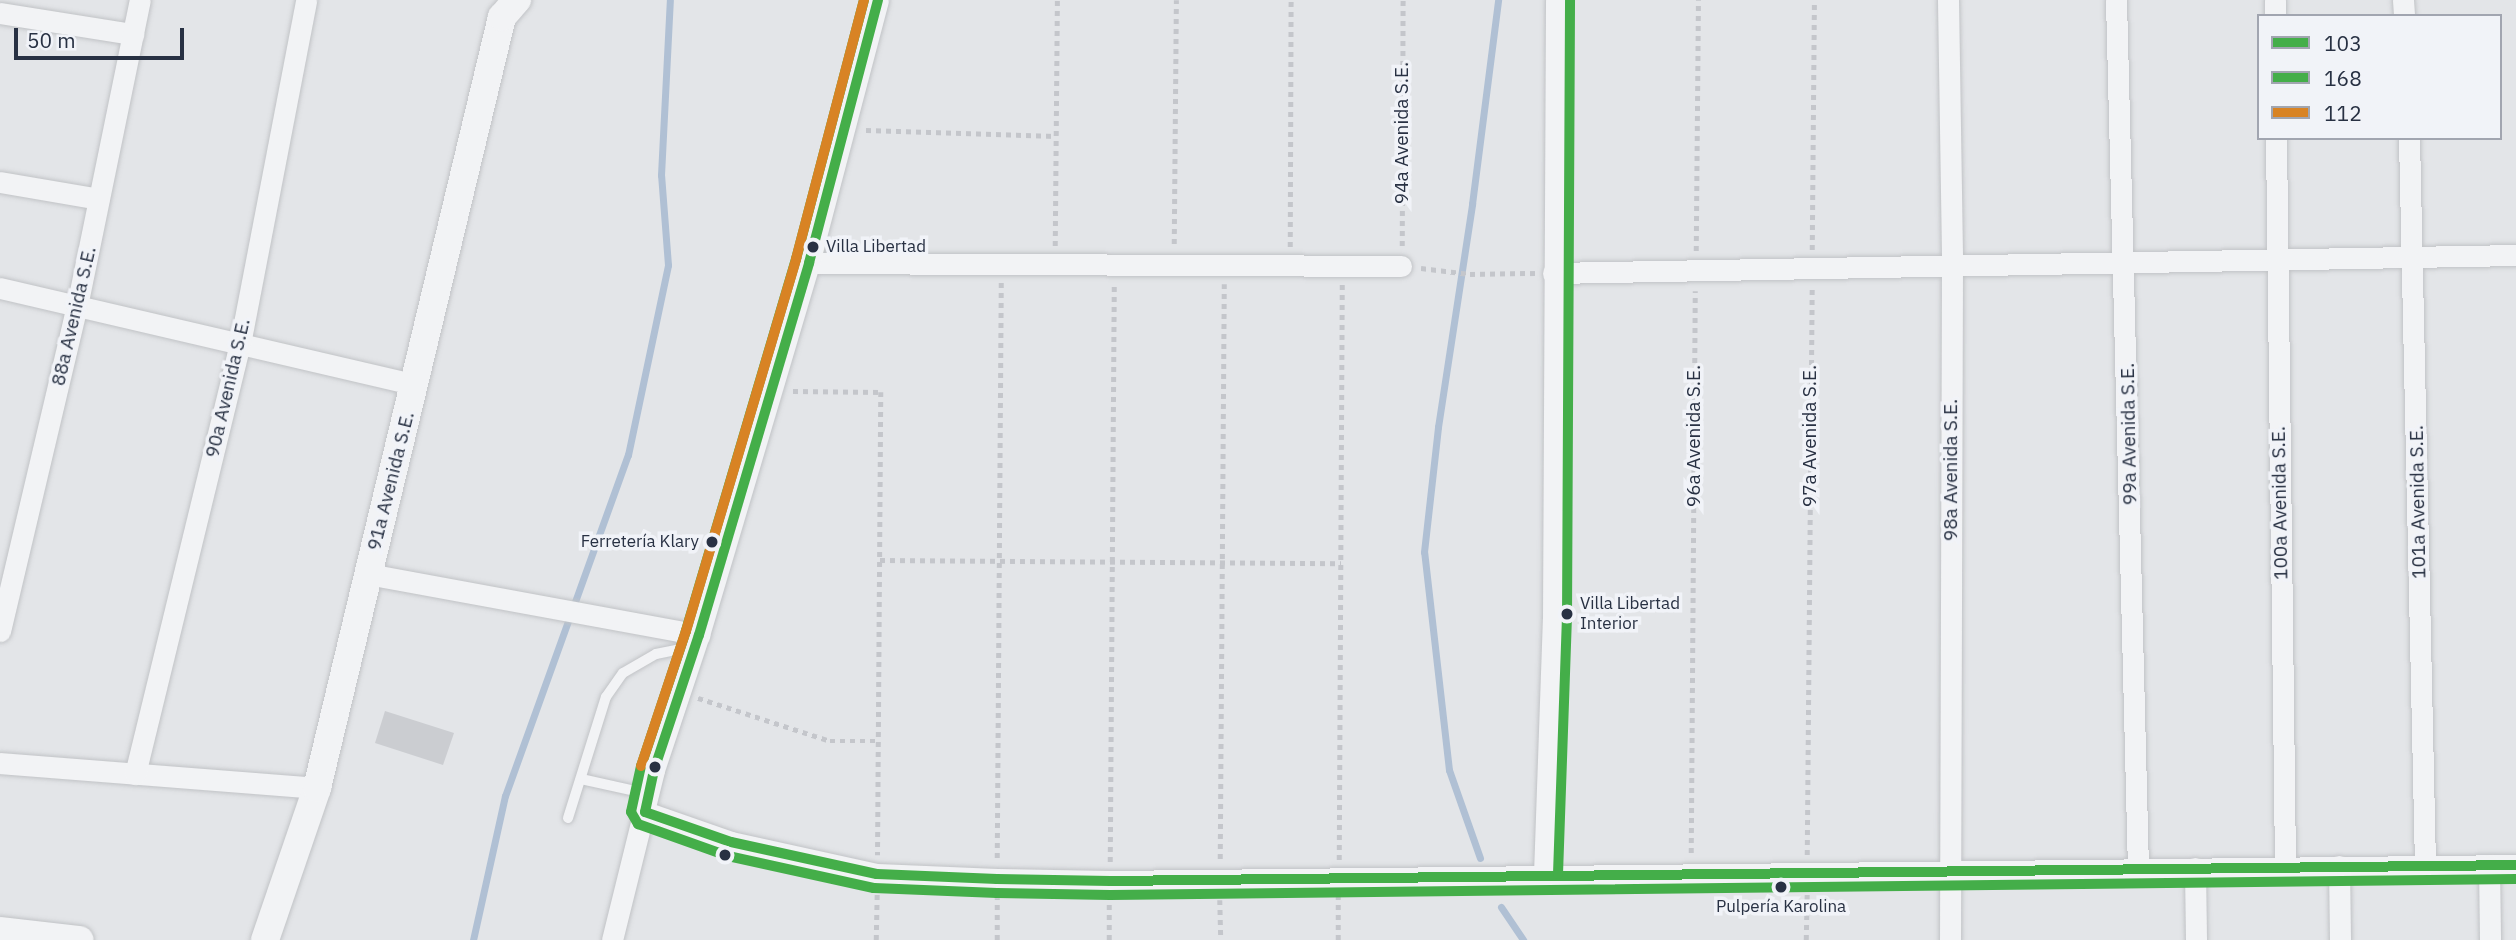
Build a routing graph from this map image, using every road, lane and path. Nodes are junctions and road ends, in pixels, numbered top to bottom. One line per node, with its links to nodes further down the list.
1 (140, 0): 15 (street, 88a Avenida S.E.)
2 (306, 0): 41 (street, 90a Avenida S.E.)
3 (878, 0): 16 (street)
4 (1057, 0): 17 (path)
5 (1176, 0): 30 (path)
6 (1292, 0): 32 (path)
7 (1403, 0): 34 (path, 94a Avenida S.E.)
8 (1556, 0): 38 (street)
9 (1698, 0): 37 (path, 96a Avenida S.E.)
10 (1814, 0): 36 (path, 97a Avenida S.E.)
11 (1948, 0): 35 (street, 98a Avenida S.E.)
12 (2116, 0): 29 (street, 99a Avenida S.E.)
13 (505, 6): 42 (street, 91a Avenida S.E.)
14 (0, 13): 15 (street)
15 (133, 34): 21 (street, 88a Avenida S.E.)
16 (844, 129): 17 (path); 25 (street)
17 (1056, 136): 27 (path)
18 (2276, 140): 24 (street, 100a Avenida S.E.)
19 (2409, 140): 23 (street, 101a Avenida S.E.)
20 (0, 182): 21 (street)
21 (99, 199): 40 (street, 88a Avenida S.E.)
22 (2516, 255): 23 (street)
23 (2414, 258): 24 (street); 63 (street, 101a Avenida S.E.)
24 (2277, 262): 29 (street); 64 (street, 100a Avenida S.E.)
25 (809, 263): 26 (street); 43 (street)
26 (1001, 264): 27 (street); 45 (path)
27 (1055, 264): 28 (street)
28 (1114, 264): 30 (street); 46 (path)
29 (2125, 264): 35 (street); 65 (street, 99a Avenida S.E.)
30 (1174, 265): 31 (street)
31 (1224, 265): 32 (street); 47 (path)
32 (1290, 265): 33 (street)
33 (1342, 266): 34 (street); 48 (path)
34 (1402, 266): 38 (path)
35 (1952, 267): 36 (street); 67 (street, 98a Avenida S.E.)
36 (1812, 269): 37 (street); 68 (path, 97a Avenida S.E.)
37 (1696, 271): 38 (street); 69 (path, 96a Avenida S.E.)
38 (1553, 273): 71 (street)
39 (0, 288): 40 (street)
40 (77, 306): 41 (street); 50 (street, 88a Avenida S.E.)
41 (240, 344): 42 (street); 55 (street, 90a Avenida S.E.)
42 (414, 384): 49 (street, 91a Avenida S.E.)
43 (771, 391): 44 (path); 51 (street)
44 (880, 560): 45 (path); 53 (path)
45 (999, 561): 46 (path); 74 (path)
46 (1112, 562): 47 (path); 75 (path)
47 (1223, 562): 48 (path); 73 (path)
48 (1341, 563): 72 (path)
49 (368, 574): 51 (street); 57 (street, 91a Avenida S.E.)
50 (0, 631)
51 (697, 640): 52 (street); 56 (lane)
52 (681, 692): 53 (path); 58 (street)
53 (878, 741): 70 (path)
54 (0, 763): 55 (street)
55 (135, 774): 57 (street)
56 (581, 779): 58 (lane); 59 (lane)
57 (317, 788): 78 (street, 91a Avenida S.E.)
58 (647, 803): 70 (street); 79 (street)
59 (568, 818)
60 (2489, 865): 61 (street); 63 (street); 89 (street)
61 (2516, 865)
62 (2339, 866): 63 (street); 64 (street); 88 (street)
63 (2425, 866)
64 (2285, 867): 66 (street)
65 (2138, 868): 66 (street); 67 (street)
66 (2195, 868): 87 (street)
67 (1950, 870): 68 (street); 86 (street, 98a Avenida S.E.)
68 (1807, 871): 69 (street); 85 (path, 97a Avenida S.E.)
69 (1691, 873): 71 (street)
70 (877, 874): 74 (street); 80 (path)
71 (1544, 874): 72 (street)
72 (1338, 876): 73 (street); 84 (path)
73 (1220, 878): 75 (street); 83 (path)
74 (997, 879): 75 (street); 81 (path)
75 (1110, 881): 82 (path)
76 (0, 931): 77 (street)
77 (79, 940)
78 (265, 940)
79 (612, 940)
80 (876, 940)
81 (997, 940)
82 (1109, 940)
83 (1221, 940)
84 (1338, 940)
85 (1806, 940)
86 (1950, 940)
87 (2196, 940)
88 (2340, 940)
89 (2490, 940)

